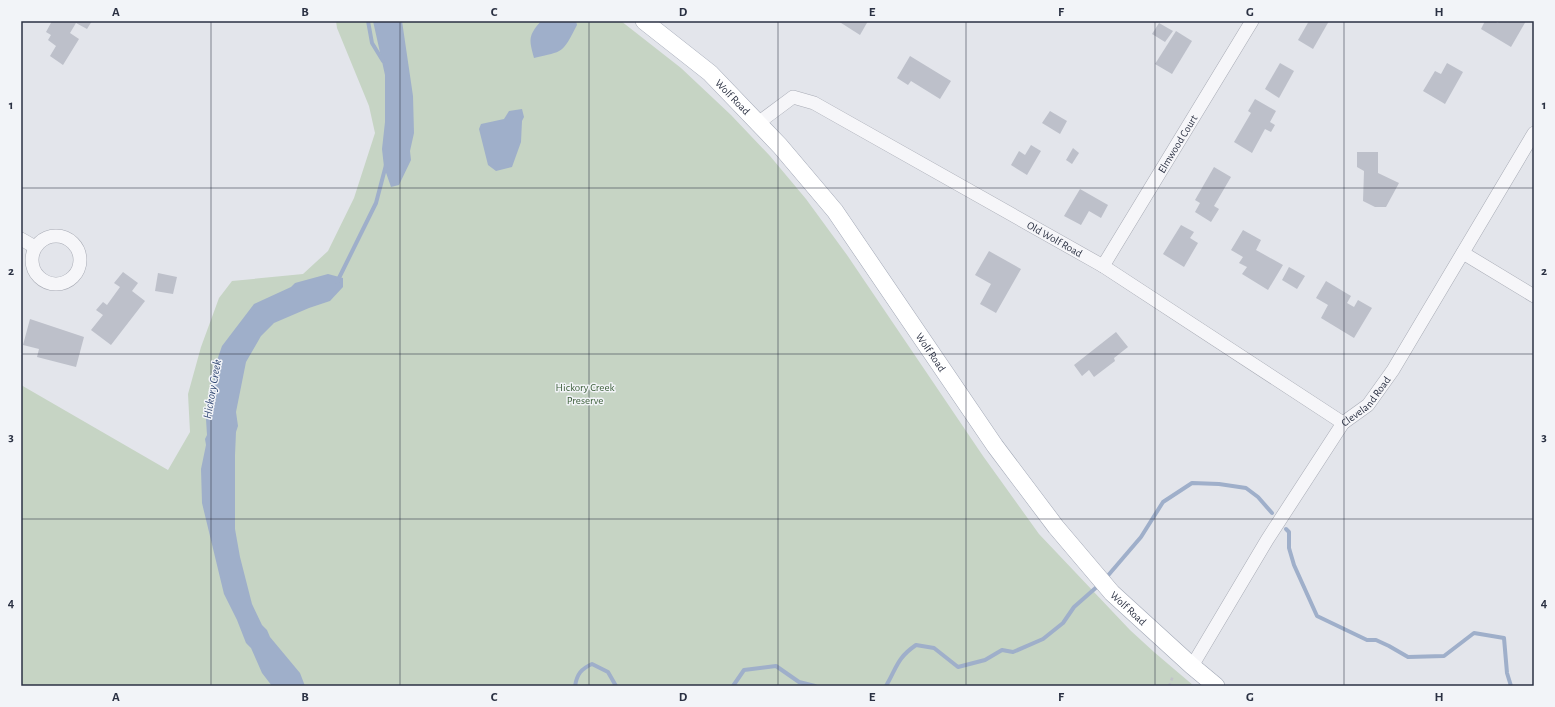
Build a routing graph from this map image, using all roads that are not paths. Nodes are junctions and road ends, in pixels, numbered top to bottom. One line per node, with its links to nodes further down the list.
1 (644, 21): 3 (main road, Wolf Road)
2 (1252, 21): 8 (street, Elmwood Court)
3 (758, 123): 8 (street, Old Wolf Road); 11 (main road, Wolf Road)
4 (1534, 134): 7 (street, Cleveland Road)
5 (21, 239): 6 (street)
6 (35, 247)
7 (1462, 253): 9 (street); 10 (street, Cleveland Road)
8 (1103, 266): 10 (street, Old Wolf Road)
9 (1534, 296)
10 (1343, 423): 11 (street, Cleveland Road)
11 (1192, 666): 12 (main road, Wolf Road)
12 (1216, 686)

